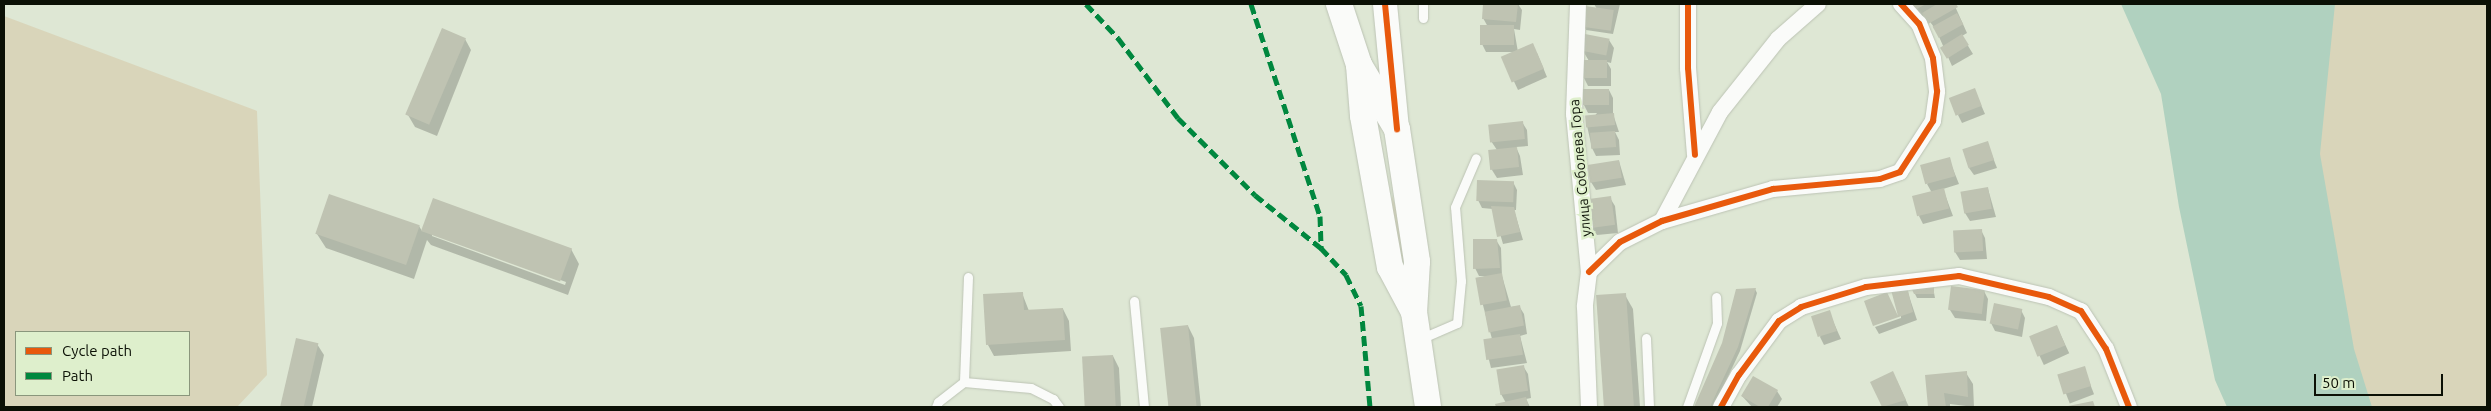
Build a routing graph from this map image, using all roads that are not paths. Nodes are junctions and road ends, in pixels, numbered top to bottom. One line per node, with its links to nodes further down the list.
1 (1339, 4): 9 (main road)
2 (1385, 4): 10 (street)
3 (1423, 4): 8 (lane)
4 (1578, 4): 14 (street, улица Соболева Гора)
5 (1688, 4): 11 (street)
6 (1818, 4): 11 (street)
7 (1901, 4): 13 (street)
8 (1423, 18)
9 (1359, 64): 10 (main road); 18 (main road)
10 (1397, 129): 18 (main road)
11 (1695, 155): 13 (street)
12 (1476, 158): 20 (lane)
13 (1662, 221): 14 (street)
14 (1589, 272): 26 (street, улица Соболева Гора)
15 (968, 277): 21 (lane)
16 (1716, 297): 28 (lane)
17 (1134, 301): 24 (lane)
18 (1414, 312): 20 (main road)
19 (1646, 338): 27 (lane)
20 (1417, 340): 25 (main road)
21 (964, 382): 22 (lane); 23 (lane)
22 (936, 407)
23 (1059, 407)
24 (1144, 407)
25 (1428, 407)
26 (1589, 407)
27 (1649, 407)
28 (1687, 407)
29 (1721, 407): 30 (street)
30 (2129, 407)

